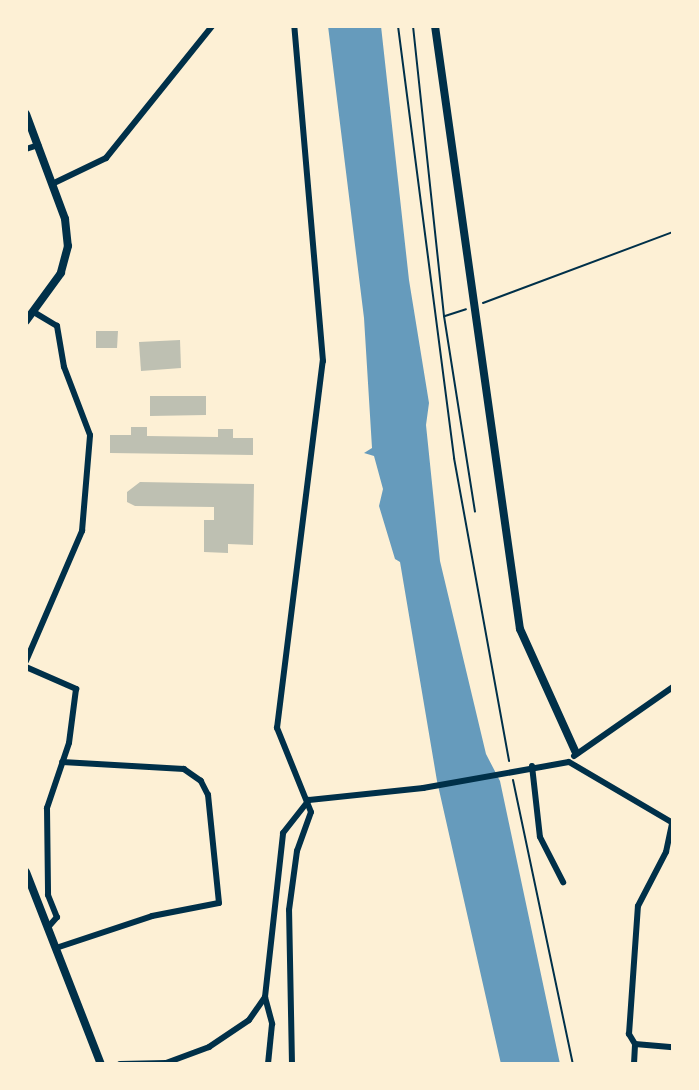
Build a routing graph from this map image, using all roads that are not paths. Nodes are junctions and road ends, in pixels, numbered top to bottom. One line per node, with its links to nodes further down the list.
1 (212, 26): 7 (street)
2 (294, 26): 16 (street)
3 (435, 26): 12 (street)
4 (26, 114): 5 (street)
5 (38, 145): 6 (street); 7 (street)
6 (26, 149)
7 (52, 184): 8 (street)
8 (34, 312): 9 (street); 10 (street)
9 (26, 321)
10 (26, 664): 13 (street)
11 (673, 687): 12 (street)
12 (576, 753): 14 (street)
13 (62, 762): 20 (street); 21 (street)
14 (569, 762): 15 (street); 17 (street)
15 (532, 766): 16 (street); 19 (street)
16 (309, 800): 22 (street); 28 (street)
17 (672, 823): 23 (street)
18 (26, 872): 20 (street)
19 (563, 882)
20 (50, 925): 21 (street)
21 (59, 947): 25 (street)
22 (265, 997): 26 (street); 27 (street)
23 (635, 1044): 24 (street); 29 (street)
24 (673, 1047)
25 (101, 1064)
26 (120, 1064)
27 (268, 1064)
28 (292, 1064)
29 (634, 1064)

